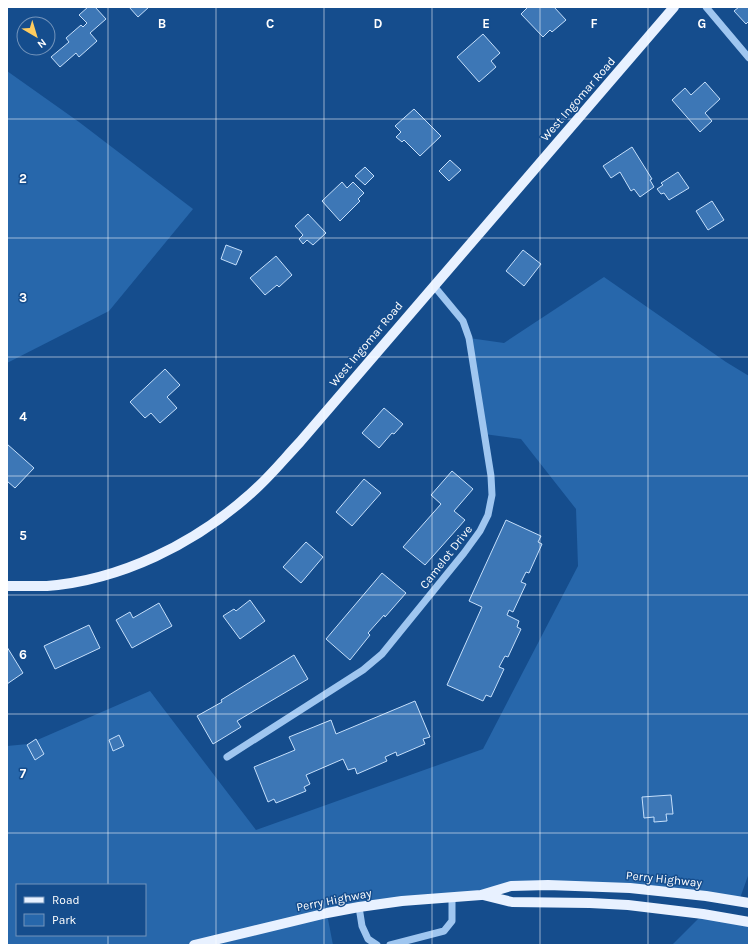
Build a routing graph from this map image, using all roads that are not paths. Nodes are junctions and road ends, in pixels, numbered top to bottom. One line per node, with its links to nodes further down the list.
1 (674, 7): 4 (main road, West Ingomar Road)
2 (706, 7): 3 (street)
3 (749, 58)
4 (434, 286): 5 (main road, West Ingomar Road); 6 (street, Camelot Drive)
5 (7, 586)
6 (227, 757)
7 (481, 895): 8 (main road, Perry Highway); 9 (main road, Perry Highway); 11 (main road, Perry Highway)
8 (452, 897): 10 (main road, Perry Highway); 14 (street)
9 (749, 903)
10 (359, 907): 12 (main road, Perry Highway); 13 (street)
11 (749, 922)
12 (194, 945)
13 (377, 945)
14 (390, 945)

